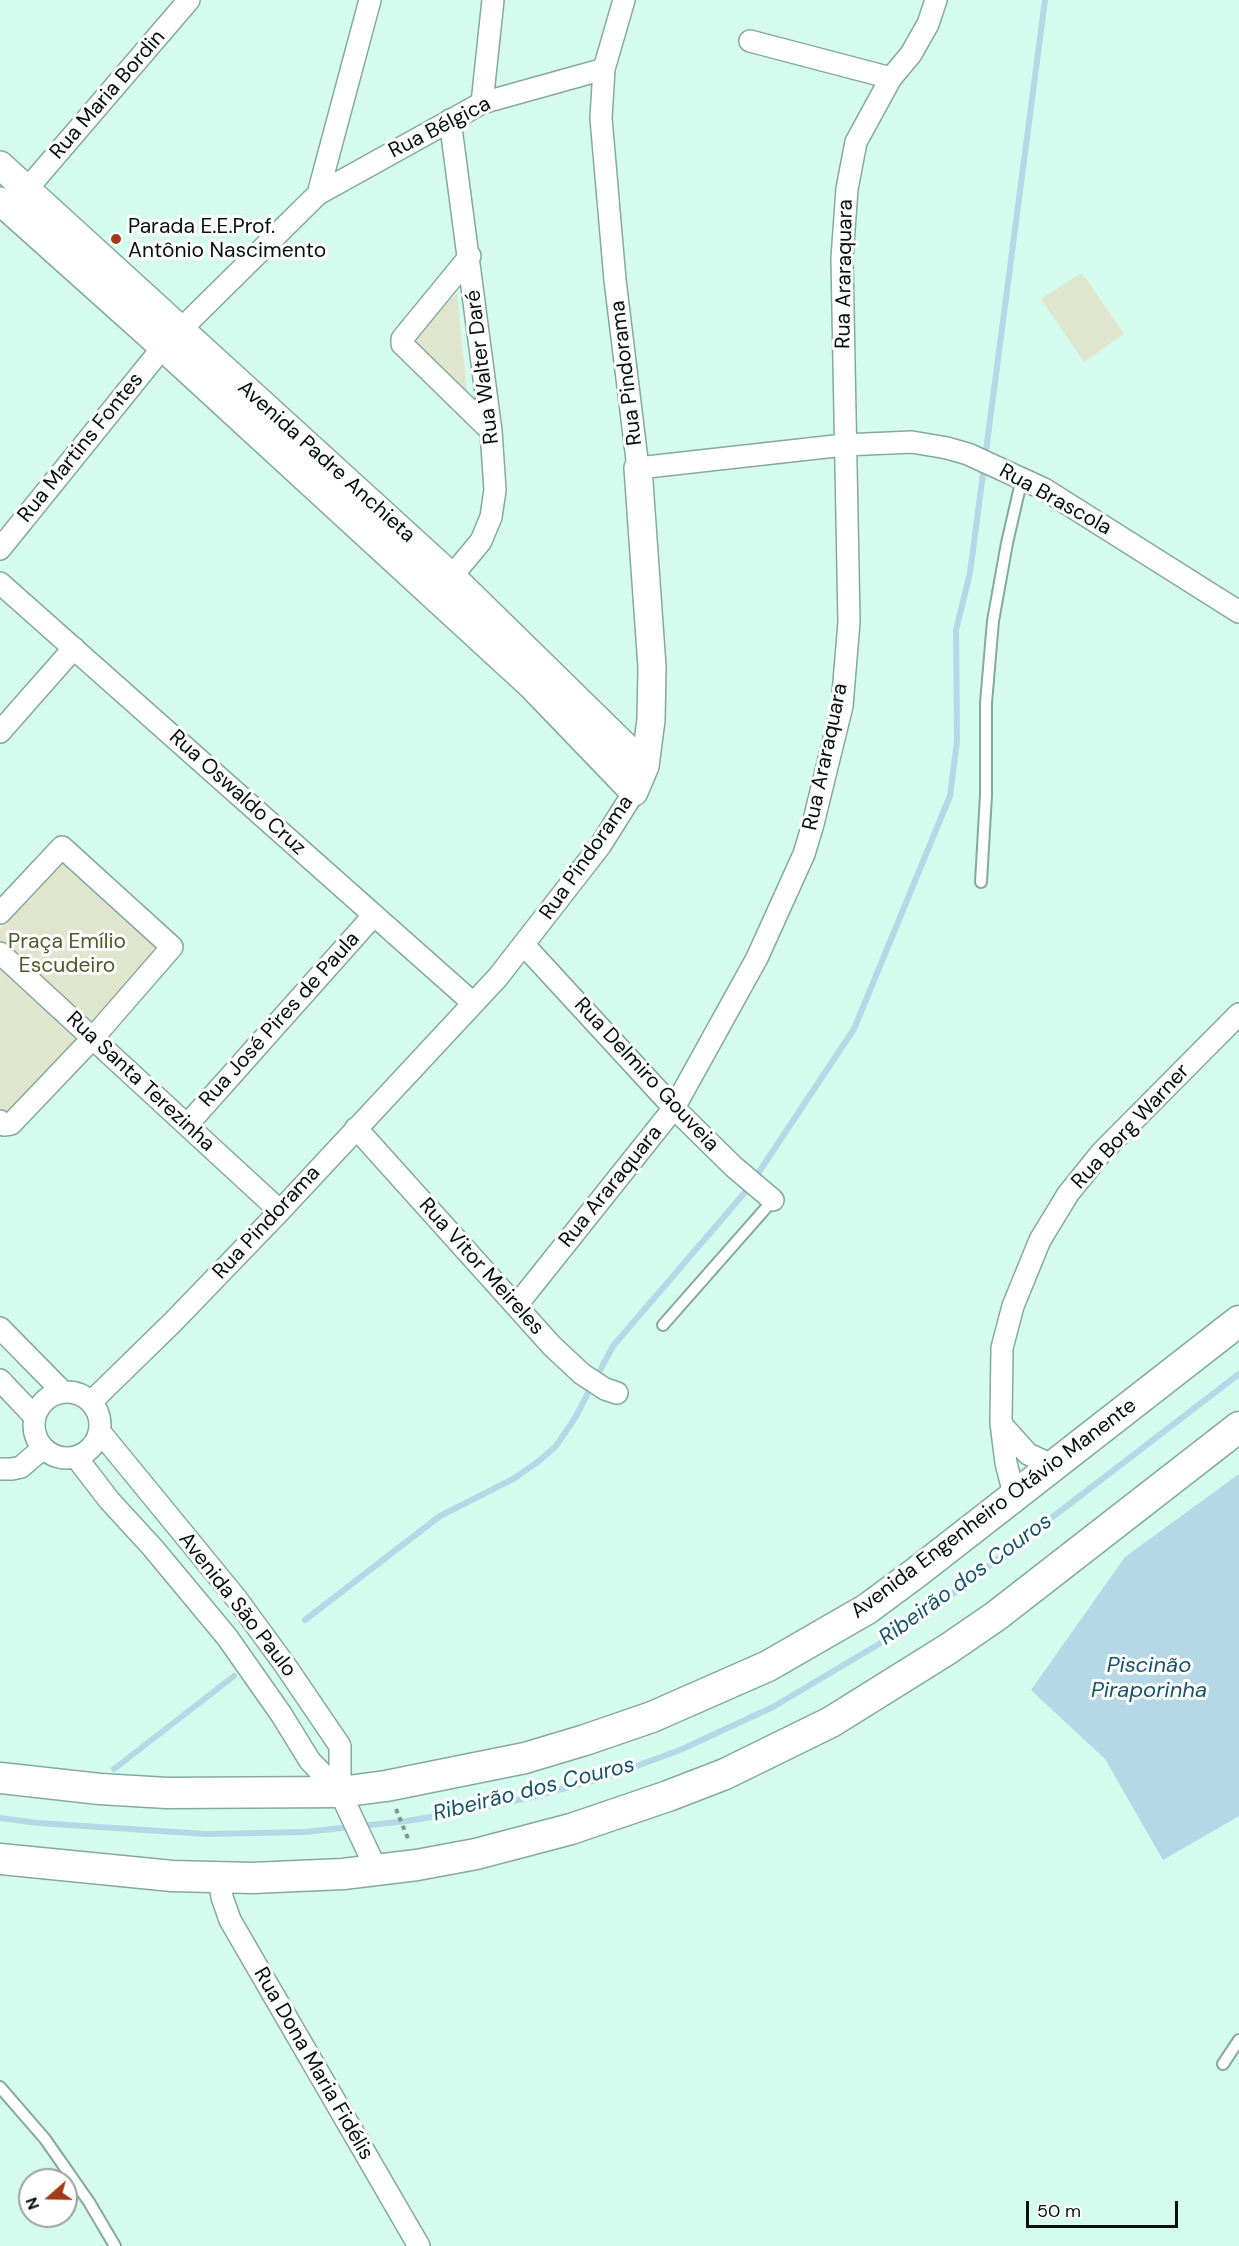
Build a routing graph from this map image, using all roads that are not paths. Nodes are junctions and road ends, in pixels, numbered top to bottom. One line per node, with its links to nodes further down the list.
1 (189, 0): 12 (street, Rua Maria Bordin)
2 (370, 0): 13 (street)
3 (493, 0): 9 (street)
4 (624, 0): 7 (street, Rua Pindorama)
5 (936, 0): 8 (street, Rua Araraquara)
6 (750, 41): 8 (street)
7 (604, 69): 9 (street, Rua Bélgica); 19 (street, Rua Pindorama)
8 (891, 78): 18 (street, Rua Araraquara)
9 (482, 103): 10 (street, Rua Bélgica)
10 (450, 120): 13 (street, Rua Bélgica); 15 (street, Rua Walter Daré)
11 (0, 165): 12 (street, Avenida Padre Anchieta)
12 (27, 189): 16 (street, Avenida Padre Anchieta)
13 (318, 194): 16 (street, Rua Martins Fontes)
14 (0, 201): 16 (street, Avenida Padre Anchieta)
15 (470, 256): 17 (street, Rua Walter Daré); 17 (street)
16 (171, 339): 21 (street, Rua Martins Fontes); 23 (street, Avenida Padre Anchieta)
17 (491, 431): 23 (street, Rua Walter Daré)
18 (844, 445): 19 (street, Rua Brascola); 20 (street, Rua Brascola); 37 (street, Rua Araraquara)
19 (638, 468): 27 (street, Rua Pindorama)
20 (1022, 478): 24 (street, Rua Brascola); 29 (lane)
21 (0, 549)
22 (0, 583): 25 (street, Rua Oswaldo Cruz)
23 (443, 587): 27 (street, Avenida Padre Anchieta); 28 (street, Avenida Padre Anchieta)
24 (1239, 612)
25 (74, 648): 26 (street); 31 (street, Rua Oswaldo Cruz)
26 (0, 732)
27 (645, 766): 28 (street, Rua Pindorama)
28 (634, 792): 32 (street, Rua Pindorama)
29 (981, 882)
30 (0, 913): 36 (street)
31 (374, 915): 34 (street, Rua Oswaldo Cruz); 39 (street, Rua José Pires de Paula)
32 (524, 945): 34 (street, Rua Pindorama); 37 (street, Rua Delmiro Gouveia)
33 (0, 953): 36 (street, Rua Santa Terezinha)
34 (473, 1003): 40 (street, Rua Pindorama)
35 (1239, 1014): 52 (street, Rua Borg Warner)
36 (92, 1039): 38 (street); 39 (street, Rua Santa Terezinha)
37 (674, 1108): 41 (street, Rua Delmiro Gouveia); 43 (street, Rua Araraquara)
38 (0, 1121)
39 (186, 1125): 42 (street, Rua Santa Terezinha)
40 (356, 1128): 42 (street, Rua Pindorama); 43 (street, Rua Vitor Meireles)
41 (769, 1196): 45 (lane)
42 (280, 1211): 50 (street, Rua Pindorama)
43 (516, 1306): 48 (street, Rua Vitor Meireles)
44 (1239, 1321): 57 (main road, Avenida Engenheiro Otávio Manente)
45 (663, 1325)
46 (0, 1328): 49 (street)
47 (0, 1380): 51 (street)
48 (611, 1391)
49 (63, 1392): 50 (street); 51 (street)
50 (92, 1402): 54 (street)
51 (35, 1417): 55 (street)
52 (1001, 1423): 57 (street); 59 (street, Rua Borg Warner)
53 (1239, 1427): 63 (main road)
54 (100, 1432): 56 (street); 61 (street, Avenida São Paulo)
55 (43, 1448): 56 (street); 58 (street)
56 (76, 1457): 61 (street, Avenida São Paulo)
57 (1053, 1465): 59 (main road, Avenida Engenheiro Otávio Manente)
58 (0, 1469)
59 (1014, 1494): 61 (main road, Avenida Engenheiro Otávio Manente)
60 (0, 1778): 61 (main road, Avenida Engenheiro Otávio Manente)
61 (344, 1799): 63 (street, Avenida São Paulo)
62 (0, 1859): 64 (main road)
63 (377, 1870): 64 (main road)
64 (219, 1878): 69 (street, Rua Dona Maria Fidélis)
65 (1239, 2040): 66 (lane)
66 (1223, 2064)
67 (0, 2088): 68 (lane)
68 (115, 2246)
69 (419, 2246)

